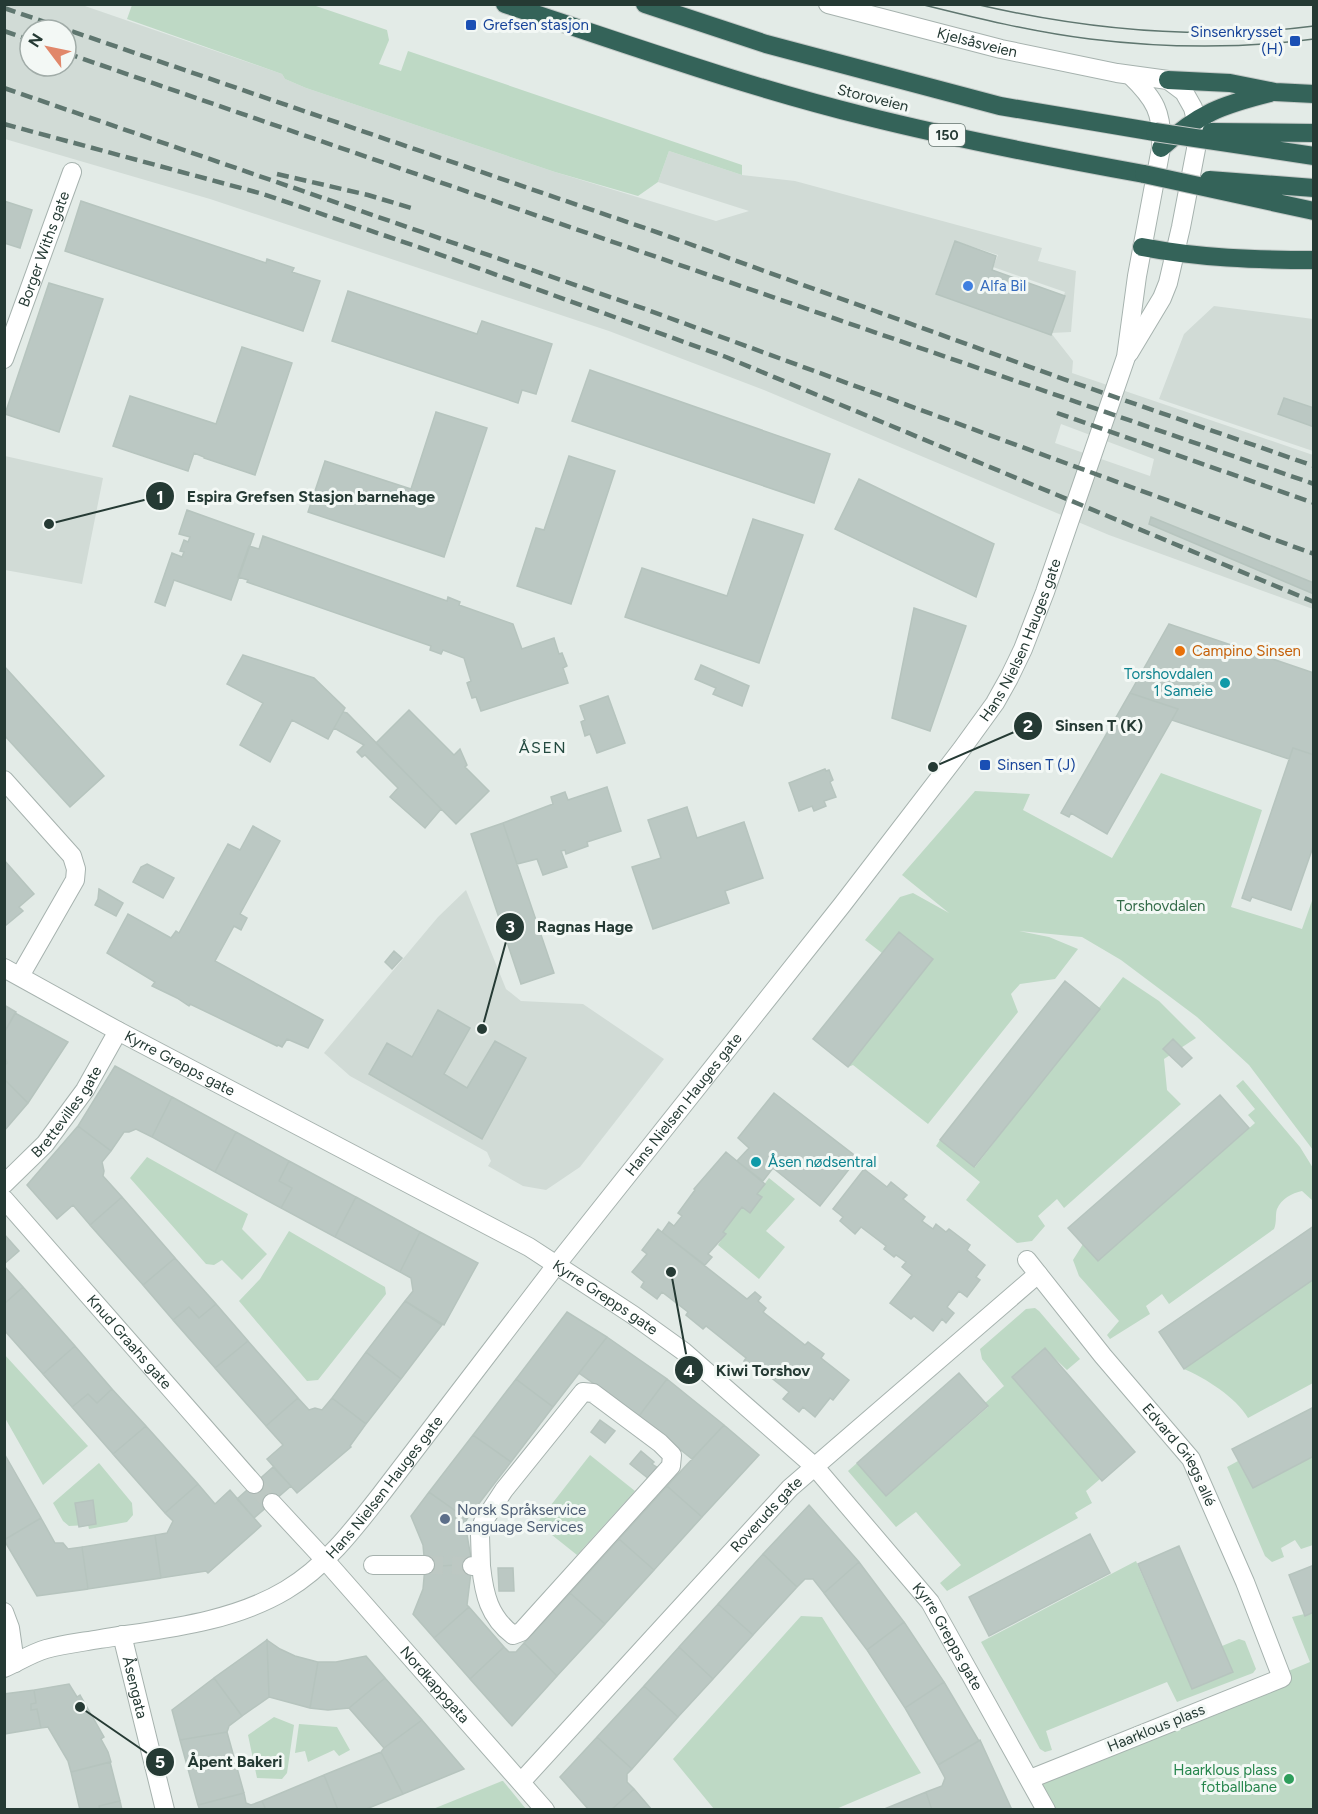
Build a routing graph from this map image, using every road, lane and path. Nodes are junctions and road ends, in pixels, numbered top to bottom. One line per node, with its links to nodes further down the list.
1 (505, 4): 13 (highway, Storoveien / 150)
2 (645, 4): 10 (highway, Storoveien)
3 (828, 4): 4 (street, Kjelsåsveien)
4 (1130, 75): 5 (street); 10 (street, Hans Nielsen Hauges gate)
5 (1168, 80): 6 (highway); 8 (street, Hans Nielsen Hauges gate)
6 (1275, 92): 7 (highway); 8 (highway)
7 (1314, 94)
8 (1196, 120): 10 (highway); 17 (street, Hans Nielsen Hauges gate)
9 (1314, 133): 10 (highway, bridge)
10 (1158, 140): 11 (highway, Storoveien, bridge); 16 (street, Hans Nielsen Hauges gate)
11 (1314, 156)
12 (72, 172): 20 (street, Borger Withs gate)
13 (1144, 174): 14 (highway, Storoveien / 150, bridge); 15 (highway, 150, bridge)
14 (1314, 188)
15 (1314, 212)
16 (1142, 247): 17 (highway); 19 (street, Hans Nielsen Hauges gate)
17 (1176, 253): 18 (highway); 19 (street, Hans Nielsen Hauges gate)
18 (1314, 260)
19 (1126, 357): 26 (street, Hans Nielsen Hauges gate)
20 (4, 359)
21 (4, 780): 22 (street)
22 (12, 972): 23 (street, Kyrre Grepps gate)
23 (118, 1031): 24 (street, Brettevilles gate); 26 (street, Kyrre Grepps gate)
24 (4, 1184)
25 (4, 1199): 29 (street, Knud Graahs gate)
26 (557, 1264): 28 (street, Kyrre Grepps gate); 31 (street, Hans Nielsen Hauges gate)
27 (1033, 1267): 28 (street, Roveruds gate); 38 (street, Edvard Griegs allé)
28 (815, 1467): 39 (street, Kyrre Grepps gate); 40 (street, Roveruds gate)
29 (254, 1484)
30 (272, 1503): 31 (street)
31 (324, 1560): 36 (street, Hans Nielsen Hauges gate); 40 (street, Nordkappgata)
32 (373, 1565): 33 (street)
33 (425, 1565)
34 (476, 1566): 34 (street)
35 (4, 1612): 37 (street)
36 (122, 1635): 37 (street, Hans Nielsen Hauges gate); 41 (street, Åsengata)
37 (9, 1655)
38 (1282, 1678): 39 (street, Haarklous plass)
39 (1030, 1779): 43 (street, Kyrre Grepps gate)
40 (521, 1782): 42 (street, Nordkappgata)
41 (165, 1809)
42 (545, 1809)
43 (1046, 1809)

